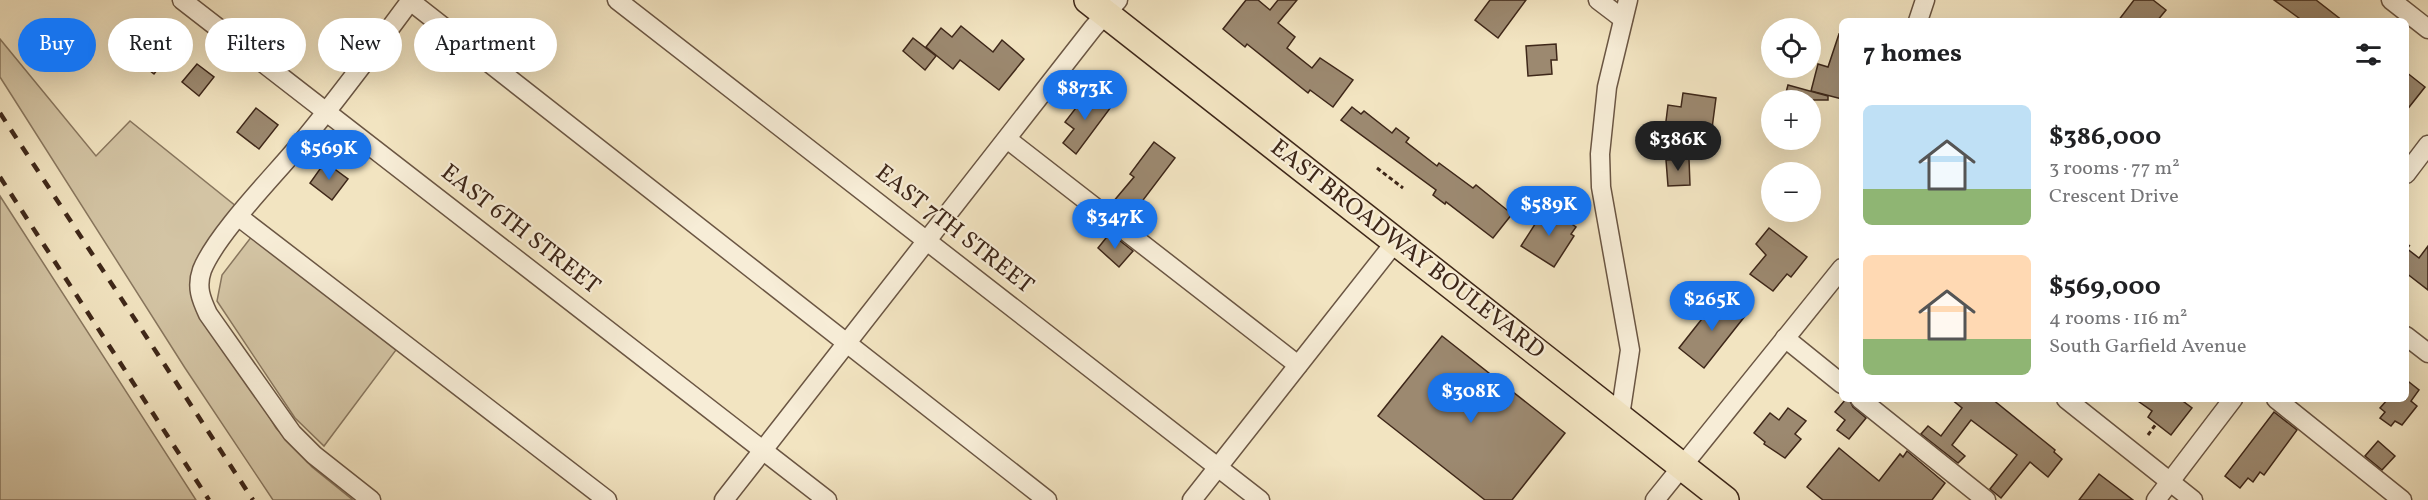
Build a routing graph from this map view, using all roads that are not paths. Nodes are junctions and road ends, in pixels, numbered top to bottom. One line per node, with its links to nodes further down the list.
1 (182, 0): 12 (street, EAST 6TH STREET)
2 (410, 0): 12 (street); 22 (street)
3 (617, 0): 17 (street, EAST 7TH STREET)
4 (1598, 0): 10 (street)
5 (1628, 0): 10 (street)
6 (1925, 0): 9 (street)
7 (2391, 0): 11 (street)
8 (1104, 5): 13 (street); 18 (highway, EAST BROADWAY BOULEVARD)
9 (1919, 18)
10 (1623, 19): 30 (street)
11 (2428, 29)
12 (328, 111): 16 (street); 31 (street, EAST 6TH STREET)
13 (1007, 139): 17 (street); 24 (street)
14 (2428, 145): 15 (street)
15 (2409, 170)
16 (239, 217): 35 (street); 36 (street)
17 (928, 240): 22 (street); 33 (street, EAST 7TH STREET)
18 (1396, 241): 24 (street); 30 (highway, EAST BROADWAY BOULEVARD)
19 (1839, 272): 20 (street)
20 (1785, 338): 25 (street); 32 (street)
21 (2409, 338): 23 (street)
22 (847, 344): 31 (street); 39 (street)
23 (2428, 354)
24 (1298, 365): 33 (street)
25 (1839, 382)
26 (1864, 402): 44 (street)
27 (2070, 402): 34 (street)
28 (2231, 402): 34 (street)
29 (2280, 402): 47 (street)
30 (1620, 416): 32 (highway, EAST BROADWAY BOULEVARD)
31 (764, 451): 37 (street); 38 (street, EAST 6TH STREET)
32 (1682, 465): 42 (street); 43 (highway, EAST BROADWAY BOULEVARD)
33 (1218, 467): 40 (street); 41 (street, EAST 7TH STREET)
34 (2170, 482): 45 (street); 46 (street)
35 (370, 500)
36 (607, 500)
37 (724, 500)
38 (827, 500)
39 (1047, 500)
40 (1192, 500)
41 (1260, 500)
42 (1655, 500)
43 (1725, 500)
44 (1986, 500)
45 (2156, 500)
46 (2193, 500)
47 (2402, 500)

